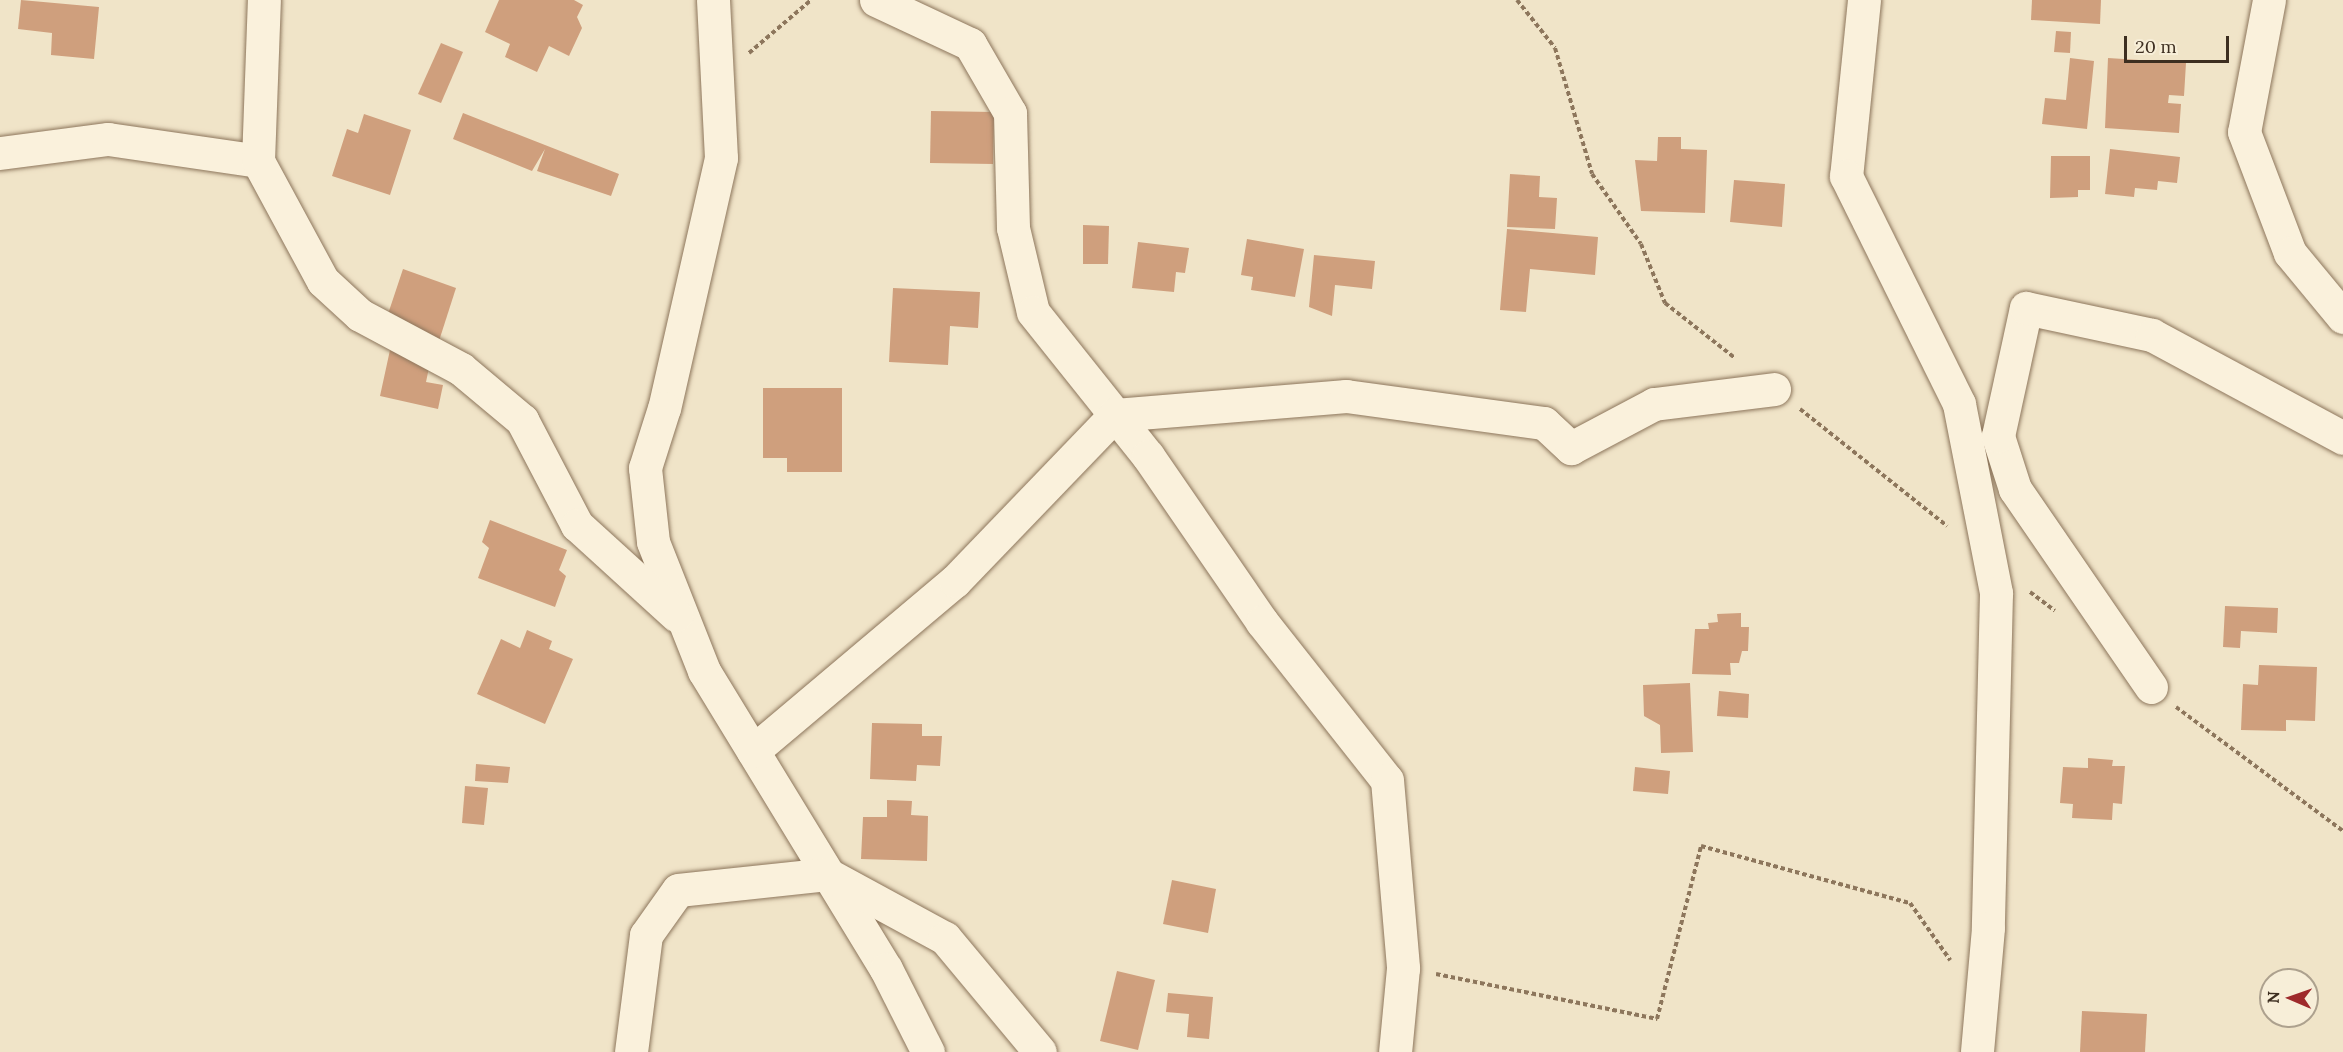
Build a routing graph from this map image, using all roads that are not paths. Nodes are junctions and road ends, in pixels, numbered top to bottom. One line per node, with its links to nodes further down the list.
1 (264, 0): 7 (street)
2 (713, 0): 12 (street)
3 (876, 0): 10 (street)
4 (1864, 0): 20 (street)
5 (2270, 0): 8 (street)
6 (0, 153): 7 (street)
7 (258, 161): 12 (street)
8 (2343, 317)
9 (1774, 389): 10 (street)
10 (1115, 415): 14 (street); 19 (street)
11 (2343, 438): 13 (street)
12 (683, 622): 14 (street)
13 (2151, 687)
14 (753, 751): 15 (street)
15 (827, 874): 16 (street); 17 (street); 18 (street)
16 (631, 1052)
17 (928, 1052)
18 (1040, 1052)
19 (1395, 1052)
20 (1977, 1052)

